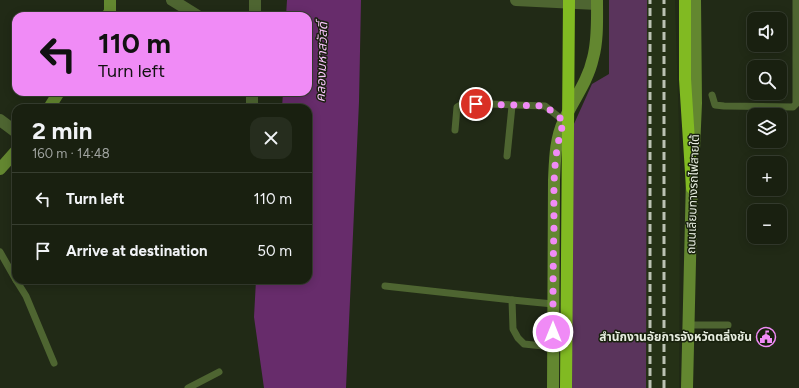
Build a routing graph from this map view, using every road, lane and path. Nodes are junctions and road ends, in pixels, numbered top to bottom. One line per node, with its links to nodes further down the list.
1 (110, 0): 10 (main road)
2 (172, 0): 11 (street)
3 (255, 0): 12 (street)
4 (516, 0): 9 (street)
5 (569, 0): 36 (highway, bridge)
6 (685, 0): 22 (highway)
7 (695, 0): 22 (main road, ถนนเลียบทางรถไฟสายใต้)
8 (796, 0): 13 (lane)
9 (597, 2): 16 (main road)
10 (109, 12)
11 (192, 12)
12 (255, 12)
13 (712, 95)
14 (512, 106): 16 (lane); 18 (lane); 20 (lane)
15 (0, 120): 17 (street)
16 (564, 121): 28 (main road)
17 (12, 129)
18 (455, 130)
19 (12, 156): 21 (main road)
20 (507, 156)
21 (0, 169)
22 (692, 188): 29 (main road, ถนนเลียบทางรถไฟสายใต้)
23 (0, 252): 24 (lane)
24 (12, 273)
25 (18, 284): 32 (lane)
26 (385, 286): 27 (lane)
27 (512, 300): 28 (lane); 31 (lane)
28 (553, 304): 31 (main road)
29 (689, 325): 30 (lane); 37 (main road, ถนนเลียบทางรถไฟสายใต้)
30 (728, 325)
31 (553, 347): 35 (main road)
32 (54, 363)
33 (219, 372): 34 (lane)
34 (188, 388)
35 (553, 388)
36 (566, 388)
37 (687, 388)

